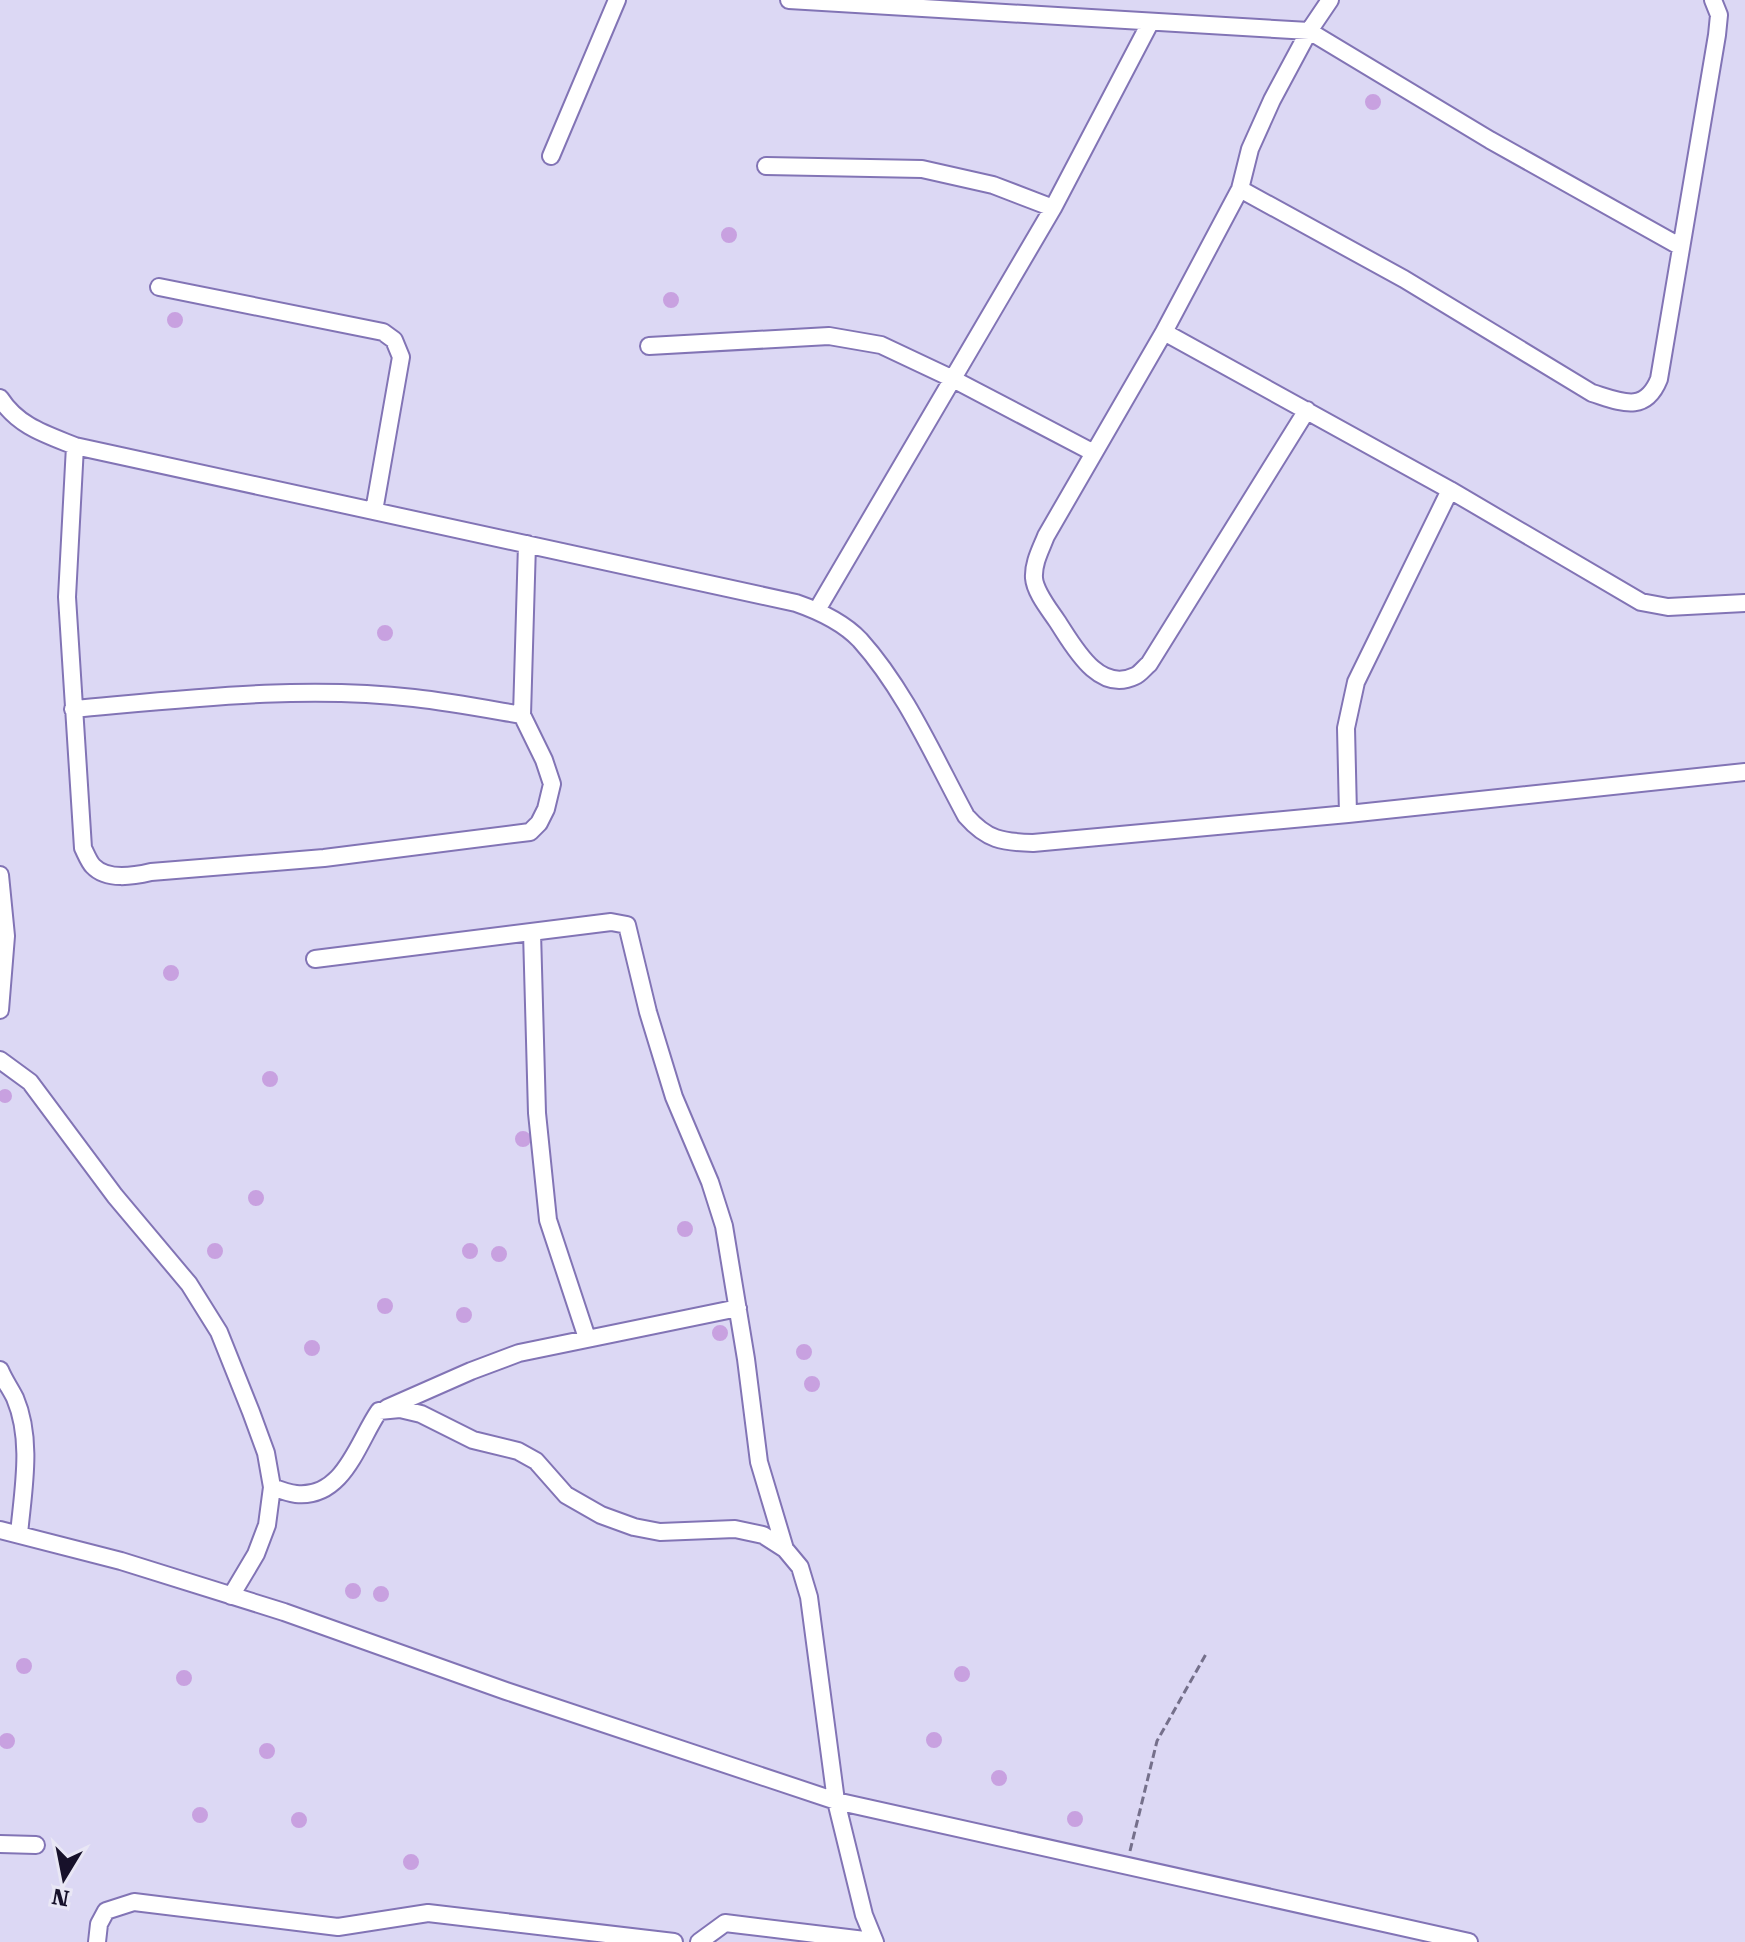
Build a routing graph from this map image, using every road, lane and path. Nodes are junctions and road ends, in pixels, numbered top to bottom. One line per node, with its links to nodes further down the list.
1 (617, 0): 7 (street)
2 (789, 0): 5 (street)
3 (1330, 0): 6 (street)
4 (1713, 0): 11 (street)
5 (1150, 23): 6 (street); 10 (street)
6 (1309, 31): 9 (street); 11 (street)
7 (551, 156)
8 (766, 166): 10 (street)
9 (1240, 189): 11 (street); 13 (street)
10 (1053, 208): 15 (street)
11 (1681, 247)
12 (159, 287): 21 (street)
13 (1164, 332): 17 (street); 19 (street)
14 (649, 346): 15 (street)
15 (951, 378): 19 (street); 24 (street)
16 (0, 398): 18 (street)
17 (1307, 410): 19 (street); 20 (street)
18 (75, 446): 21 (street); 25 (street)
19 (1094, 453)
20 (1450, 490): 23 (street); 28 (street)
21 (374, 511): 22 (street)
22 (527, 544): 24 (street); 26 (street)
23 (1745, 603)
24 (817, 610): 28 (street)
25 (73, 709): 26 (street); 26 (street)
26 (522, 715)
27 (1745, 772): 28 (street)
28 (1348, 814)
29 (0, 875): 32 (street)
30 (532, 932): 31 (street); 34 (street); 35 (street)
31 (315, 959)
32 (0, 1010)
33 (0, 1060): 38 (street)
34 (738, 1308): 35 (street); 41 (street)
35 (587, 1338): 37 (street)
36 (0, 1370): 40 (street)
37 (379, 1411): 38 (street); 41 (street)
38 (272, 1487): 42 (street)
39 (0, 1530): 40 (street)
40 (19, 1534): 42 (street)
41 (785, 1549): 44 (street)
42 (231, 1596): 44 (street)
43 (1206, 1654): 47 (path)
44 (836, 1801): 47 (street); 51 (street)
45 (0, 1844): 46 (street)
46 (36, 1845)
47 (1126, 1866): 52 (street)
48 (97, 1942): 49 (street)
49 (674, 1942)
50 (699, 1942): 51 (street)
51 (874, 1942)
52 (1469, 1942)

